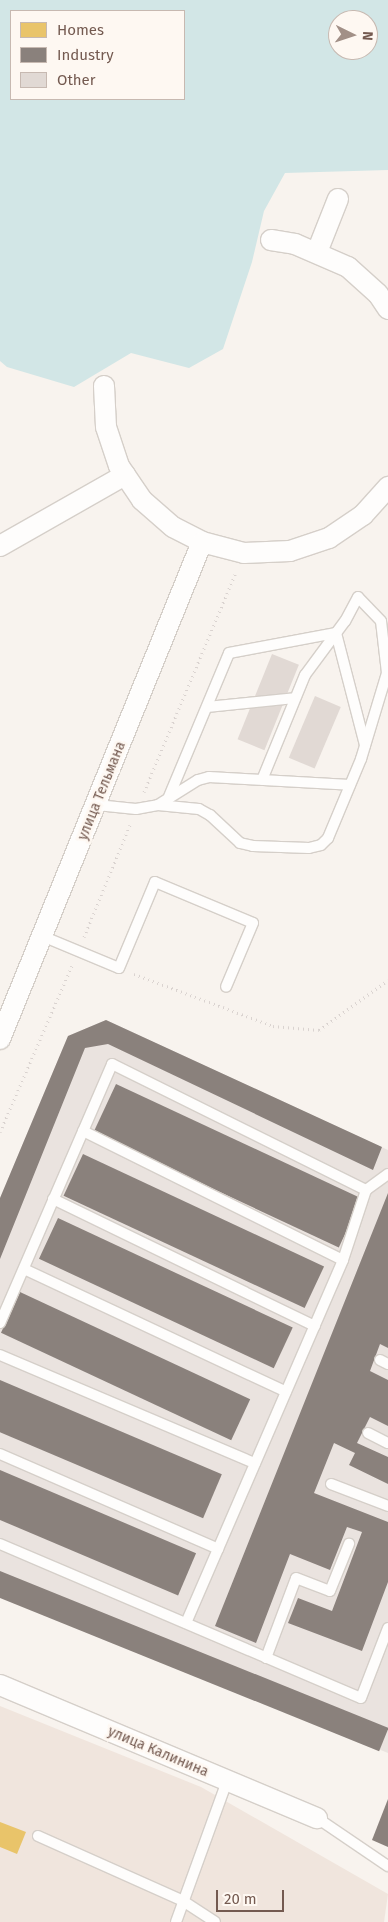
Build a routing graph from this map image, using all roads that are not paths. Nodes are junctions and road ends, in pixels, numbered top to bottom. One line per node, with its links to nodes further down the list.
1 (338, 199): 3 (street)
2 (271, 240): 3 (street)
3 (317, 252): 4 (street)
4 (388, 309)
5 (104, 386): 6 (street)
6 (125, 475): 8 (street); 9 (street)
7 (388, 487): 8 (street)
8 (202, 542): 17 (street, улица Тельмана)
9 (0, 546)
10 (336, 633): 11 (lane); 12 (lane); 13 (lane); 13 (lane)
11 (295, 698): 12 (lane); 14 (lane)
12 (207, 707): 16 (lane)
13 (365, 746): 15 (lane)
14 (262, 780): 15 (lane); 16 (lane)
15 (350, 785): 18 (lane)
16 (168, 800): 18 (lane)
17 (97, 805): 18 (lane); 19 (street, улица Тельмана)
18 (158, 805)
19 (42, 936): 20 (lane); 21 (street, улица Тельмана)
20 (226, 987)
21 (0, 1040)
22 (83, 1131): 24 (lane); 25 (lane); 26 (lane)
23 (388, 1174): 24 (lane)
24 (366, 1190): 26 (lane)
25 (53, 1199): 27 (lane); 29 (lane)
26 (343, 1260): 29 (lane)
27 (24, 1268): 28 (lane); 31 (lane)
28 (0, 1323)
29 (315, 1326): 31 (lane)
30 (0, 1355): 35 (lane)
31 (286, 1392): 35 (lane)
32 (368, 1433): 33 (lane)
33 (388, 1443)
34 (0, 1454): 40 (lane)
35 (255, 1463): 40 (lane)
36 (331, 1484): 37 (lane)
37 (388, 1506)
38 (0, 1544): 41 (lane)
39 (348, 1544): 43 (lane)
40 (218, 1549): 41 (lane)
41 (186, 1623): 43 (lane)
42 (388, 1628): 43 (lane)
43 (266, 1658)
44 (0, 1685): 45 (street, улица Калинина)
45 (227, 1781): 46 (street, улица Калинина); 49 (lane)
46 (317, 1818): 48 (lane)
47 (38, 1836): 49 (lane)
48 (388, 1866)
49 (183, 1901): 50 (lane); 51 (lane)
50 (176, 1922)
51 (216, 1922)

